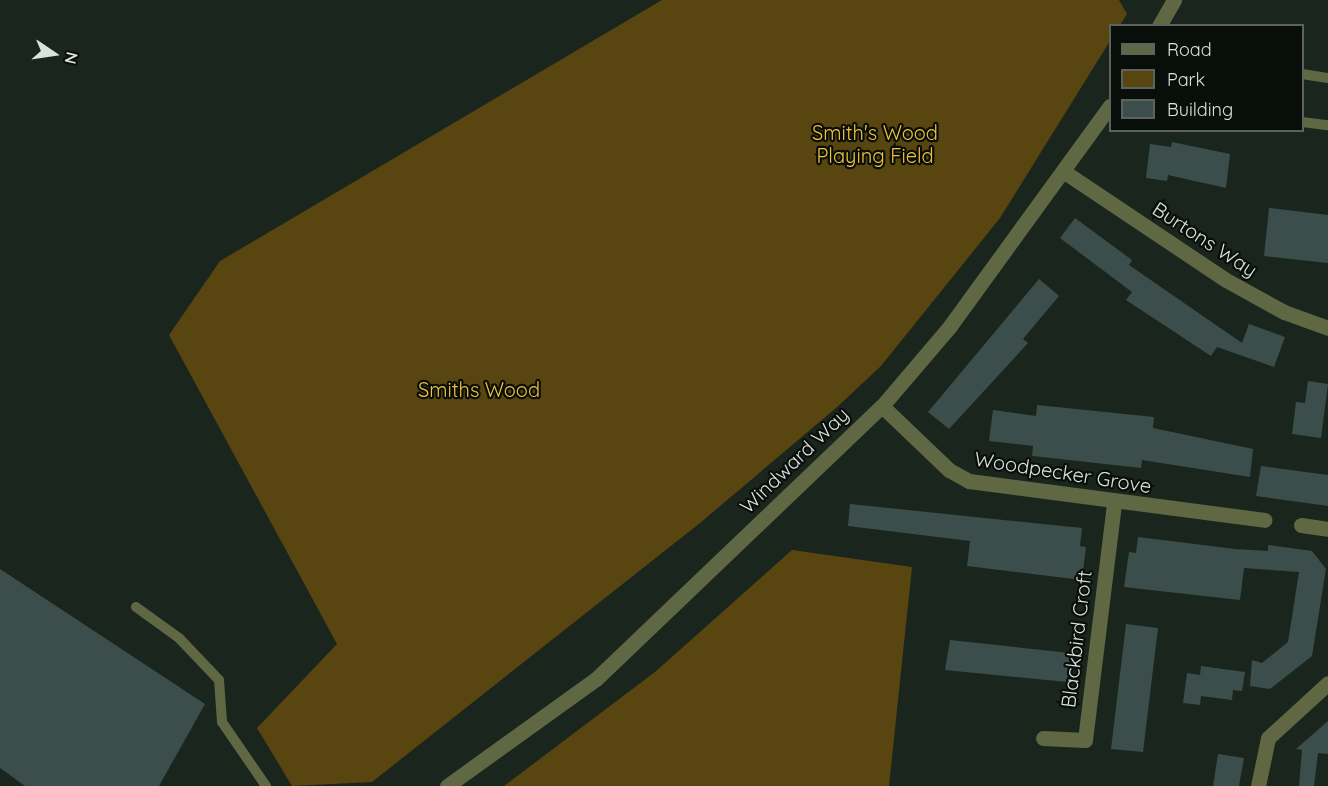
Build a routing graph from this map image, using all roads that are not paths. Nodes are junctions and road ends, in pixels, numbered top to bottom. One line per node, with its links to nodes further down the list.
1 (1174, 0): 2 (street)
2 (1160, 24)
3 (1304, 74): 4 (lane)
4 (1328, 78)
5 (1109, 108): 8 (street, Windward Way)
6 (1304, 122): 7 (lane)
7 (1328, 125)
8 (1066, 173): 9 (street, Burtons Way); 10 (street, Windward Way)
9 (1328, 328)
10 (882, 406): 11 (street, Woodpecker Grove); 19 (street, Windward Way)
11 (1114, 503): 12 (street, Woodpecker Grove); 17 (street, Blackbird Croft)
12 (1264, 520)
13 (1301, 525): 14 (street)
14 (1328, 529)
15 (136, 607): 18 (lane)
16 (1328, 682): 20 (street)
17 (1043, 738)
18 (266, 786)
19 (447, 786)
20 (1258, 786)

